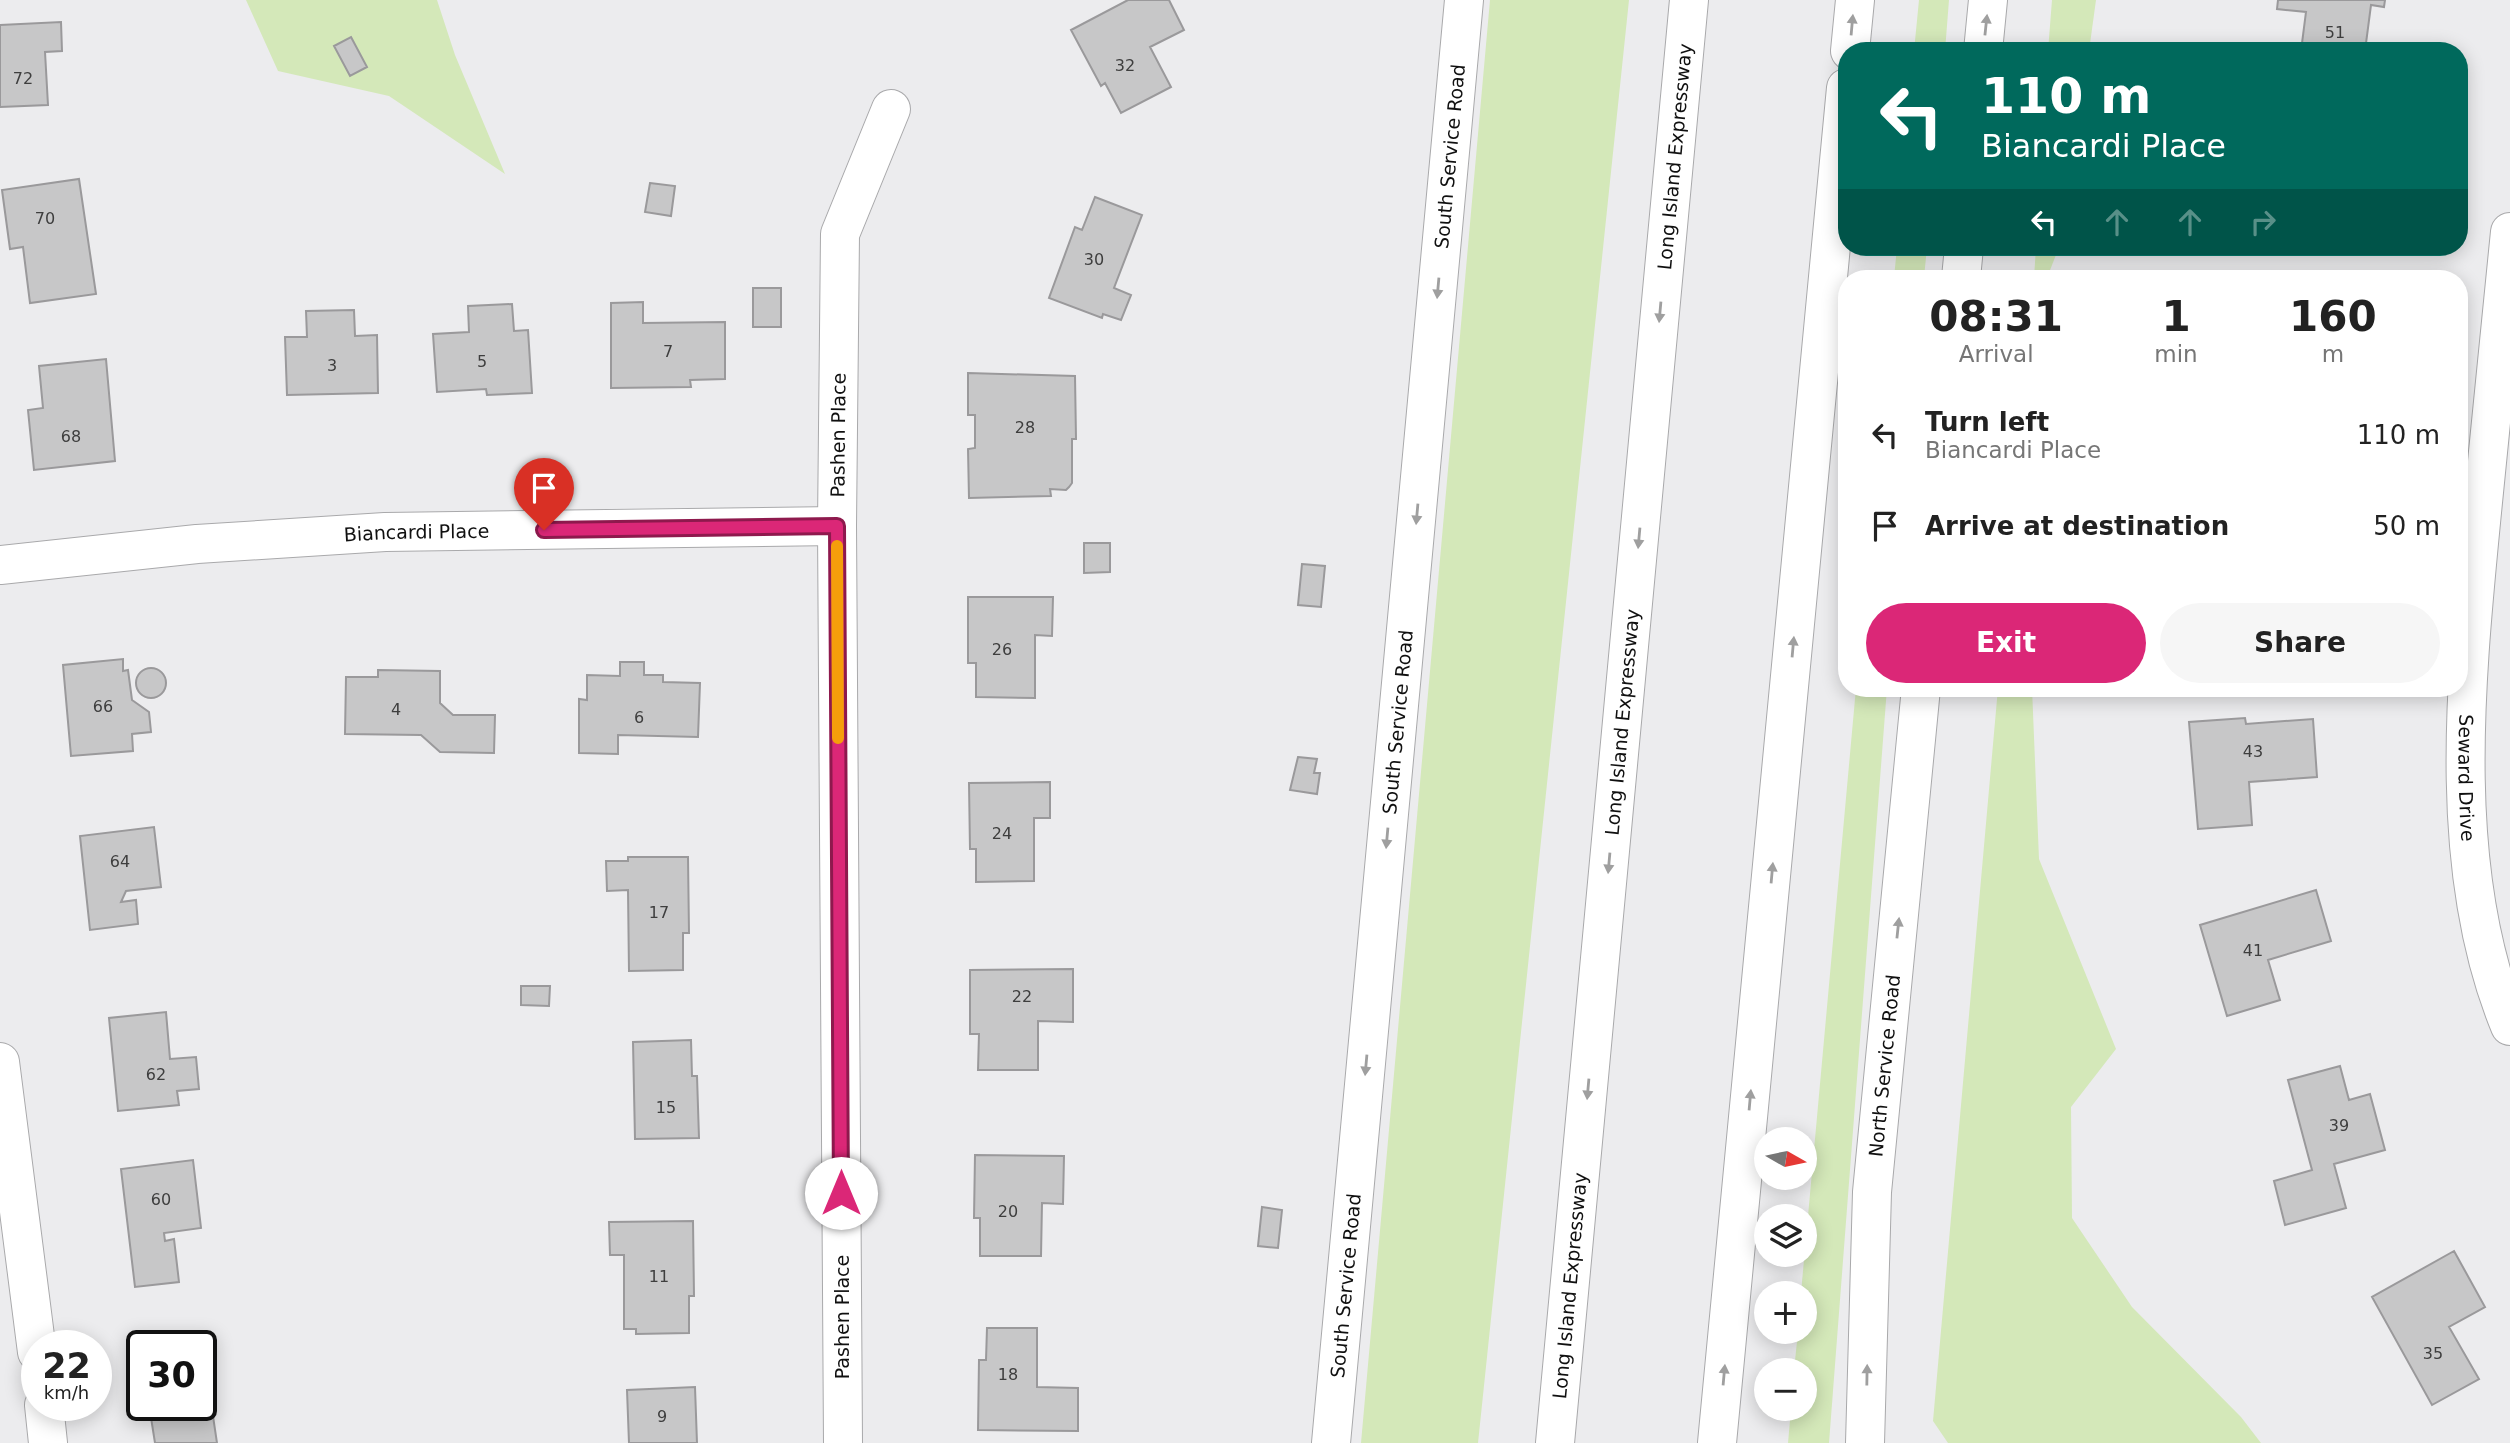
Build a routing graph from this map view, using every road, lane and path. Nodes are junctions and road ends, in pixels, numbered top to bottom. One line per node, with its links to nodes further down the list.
1 (1464, 0): 19 (main road, South Service Road, one-way to 19)
2 (1689, 0): 20 (main road, Long Island Expressway, one-way to 20)
3 (1855, 0): 5 (main road, one-way to 3)
4 (1988, 0): 6 (main road, one-way to 4)
5 (1851, 42)
6 (1984, 42)
7 (891, 109): 10 (main road, Pashen Place)
8 (1838, 173): 21 (main road, one-way to 8)
9 (2510, 232): 13 (main road, Seward Drive)
10 (837, 526): 11 (main road, Biancardi Place); 18 (main road, Pashen Place)
11 (0, 565)
12 (1920, 697): 22 (main road, North Service Road, one-way to 12)
13 (2510, 1026)
14 (0, 1062): 15 (main road)
15 (34, 1330)
16 (46, 1421): 17 (main road)
17 (48, 1443)
18 (843, 1443)
19 (1331, 1443)
20 (1555, 1443)
21 (1717, 1443)
22 (1866, 1443)

